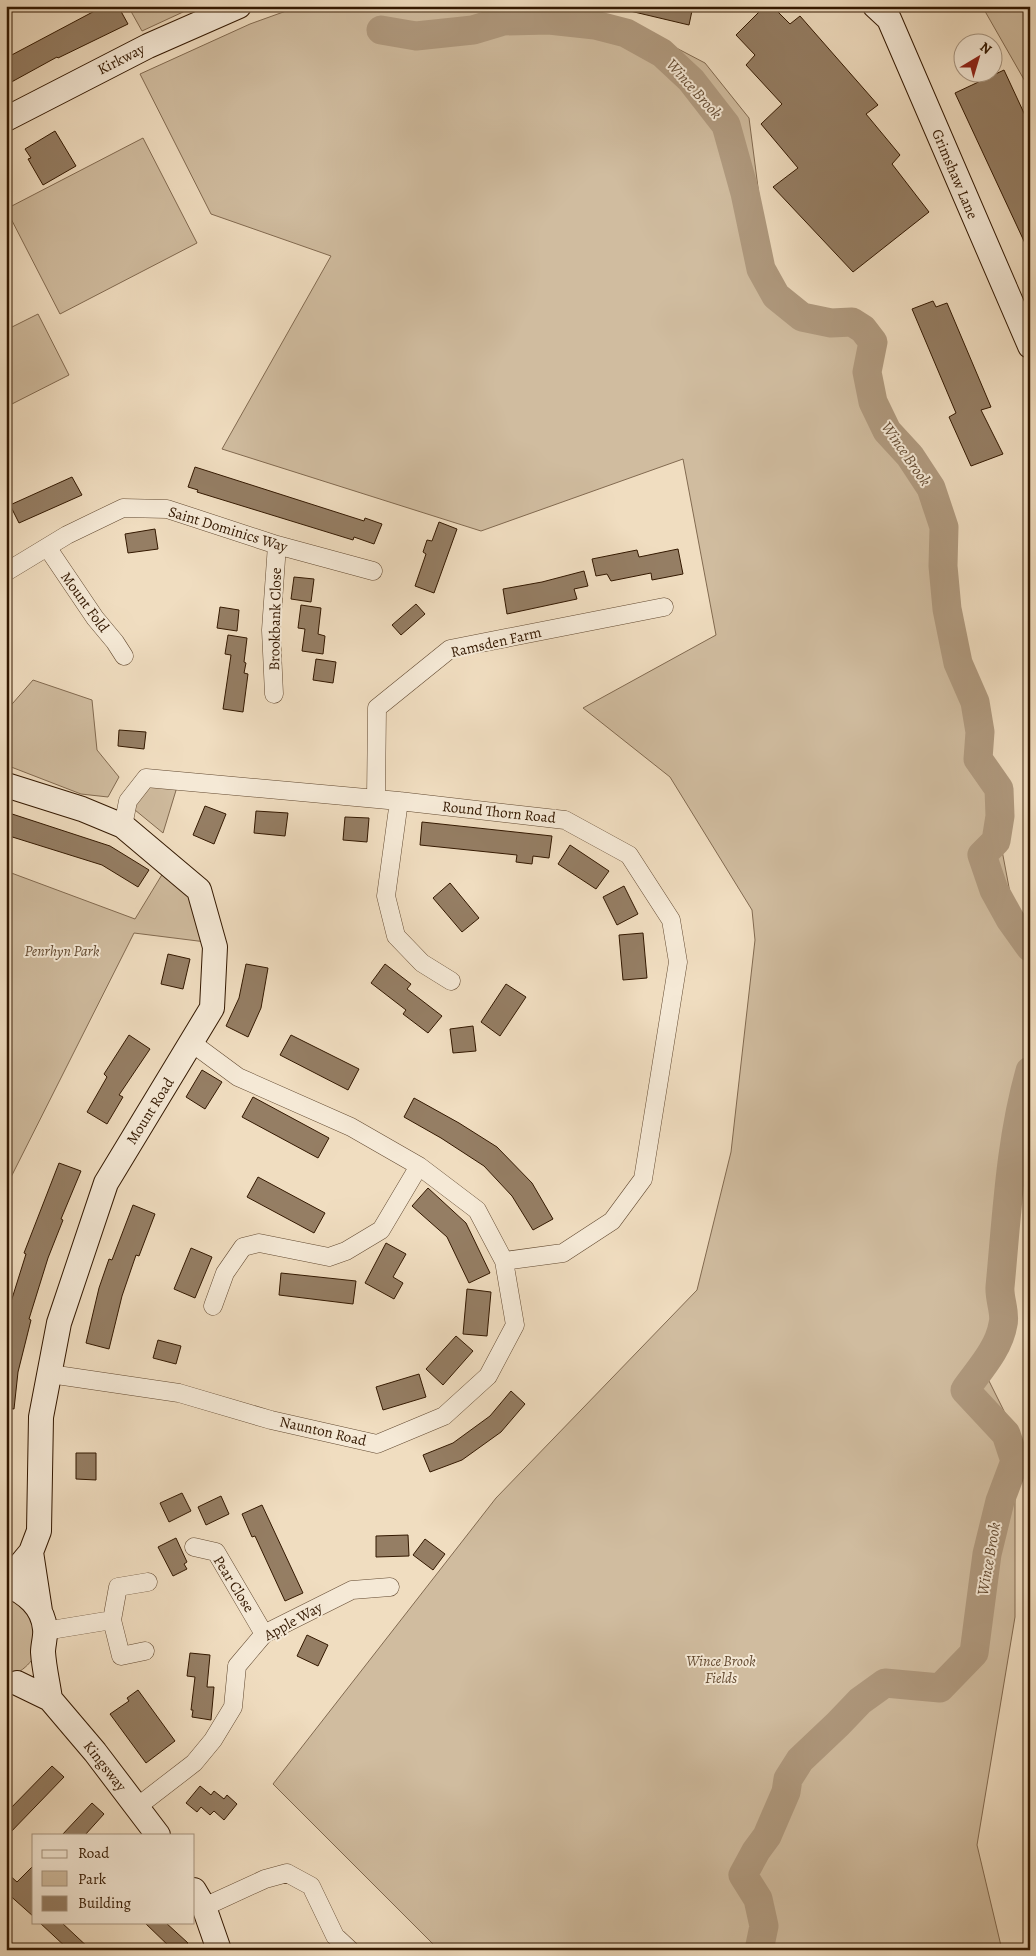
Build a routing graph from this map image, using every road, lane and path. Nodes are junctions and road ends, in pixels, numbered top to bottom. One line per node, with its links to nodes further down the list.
1 (238, 6): 3 (street, Kirkway)
2 (874, 6): 4 (street, Grimshaw Lane)
3 (6, 119)
4 (1030, 346)
5 (277, 545): 6 (street, Saint Dominics Way); 7 (street, Saint Dominics Way); 11 (street, Brookbank Close)
6 (47, 547): 8 (street, Saint Dominics Way); 10 (street, Mount Fold)
7 (373, 571)
8 (6, 572)
9 (664, 607): 13 (street, Ramsden Farm)
10 (124, 656)
11 (274, 694)
12 (6, 785): 15 (street, Mount Road)
13 (376, 799): 14 (street, Round Thorn Road); 15 (street, Round Thorn Road)
14 (399, 801): 16 (street); 19 (street, Round Thorn Road)
15 (122, 826): 17 (street, Mount Road)
16 (451, 982)
17 (192, 1043): 18 (street, Naunton Road); 21 (street, Mount Road)
18 (419, 1166): 19 (street, Naunton Road); 20 (street)
19 (504, 1261): 21 (street, Naunton Road)
20 (213, 1306)
21 (50, 1374): 23 (street, Mount Road)
22 (194, 1547): 29 (street, Pear Close)
23 (31, 1552): 25 (street, Mount Road); 28 (street, Mount Road)
24 (148, 1582): 27 (street)
25 (6, 1583): 28 (street)
26 (390, 1587): 29 (street, Apple Way)
27 (112, 1620): 28 (street); 30 (street)
28 (43, 1631): 31 (street, Kingsway); 32 (street)
29 (264, 1634): 33 (street, Apple Way)
30 (145, 1651)
31 (11, 1684): 32 (street, Kingsway)
32 (50, 1699): 33 (street, Kingsway)
33 (137, 1807): 34 (street, Kingsway)
34 (157, 1834)
35 (199, 1899): 36 (street); 37 (street)
36 (219, 1950)
37 (350, 1950)

